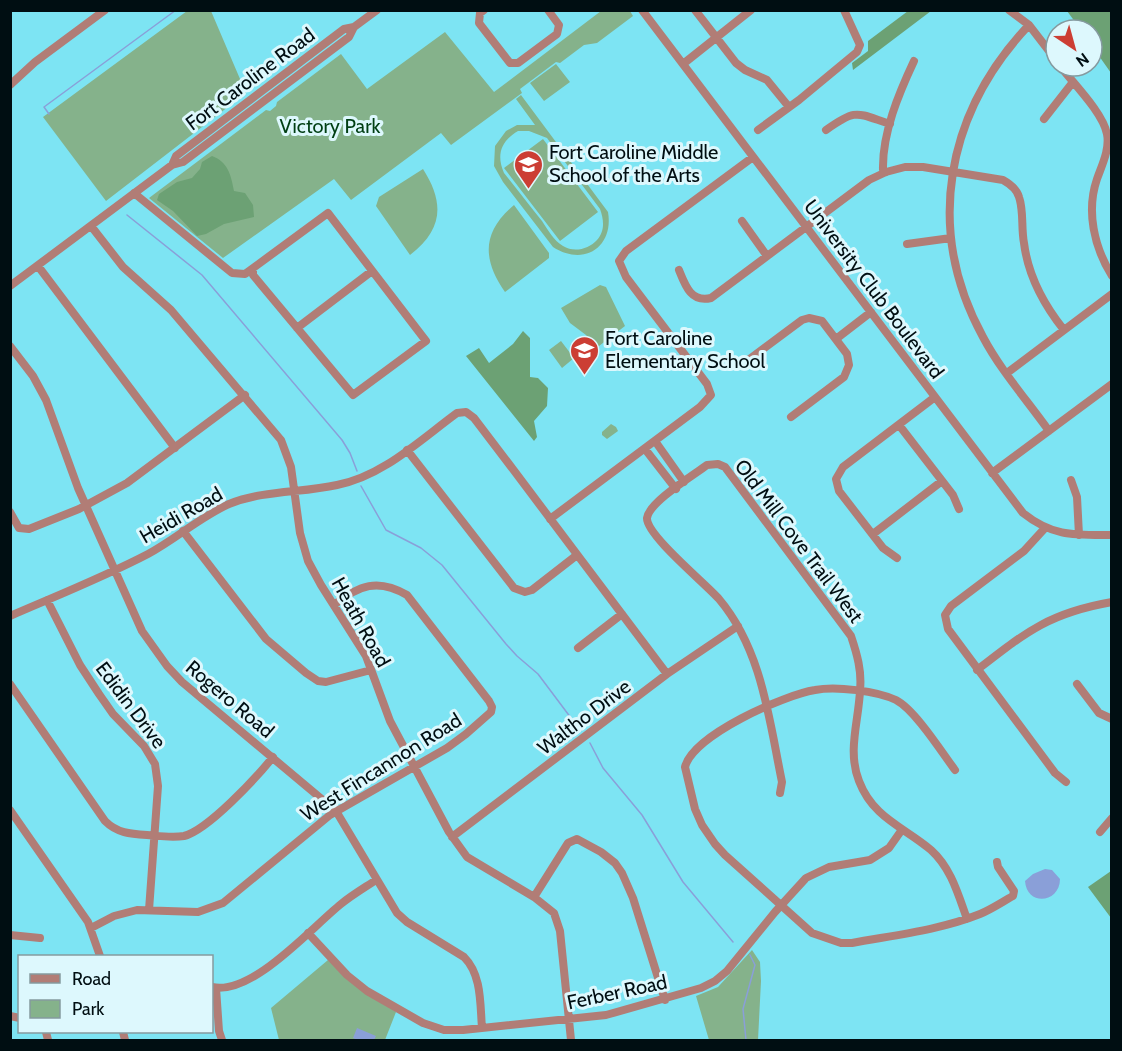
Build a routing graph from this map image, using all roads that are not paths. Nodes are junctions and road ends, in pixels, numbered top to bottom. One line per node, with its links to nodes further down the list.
1 (105, 10): 17 (street)
2 (377, 10): 27 (street, Fort Caroline Road)
3 (484, 10): 4 (street)
4 (549, 10)
5 (642, 10): 14 (street, University Club Boulevard)
6 (695, 10): 11 (street)
7 (751, 10): 11 (street)
8 (1009, 10): 10 (street)
9 (846, 11): 18 (street)
10 (1029, 25): 12 (street); 26 (street)
11 (716, 37): 14 (street); 18 (street)
12 (1044, 44)
13 (914, 61): 20 (street)
14 (683, 64): 24 (street, University Club Boulevard)
15 (1070, 78): 16 (street)
16 (1073, 82): 19 (street); 23 (street)
17 (10, 85)
18 (789, 107): 21 (street)
19 (1044, 119)
20 (890, 124): 22 (street); 25 (street)
21 (758, 130)
22 (826, 130)
23 (1109, 132): 38 (street)
24 (753, 157): 30 (street, University Club Boulevard); 54 (street)
25 (886, 172): 26 (street); 30 (street)
26 (953, 172): 31 (street); 43 (street)
27 (134, 194): 29 (street, Fort Caroline Road); 35 (street)
28 (742, 222): 33 (street)
29 (91, 226): 34 (street, Fort Caroline Road); 49 (street, Heath Road)
30 (806, 227): 33 (street); 41 (street, University Club Boulevard)
31 (951, 238): 32 (street); 47 (street)
32 (907, 244)
33 (768, 256): 36 (street)
34 (38, 266): 39 (street, Fort Caroline Road); 55 (street)
35 (253, 269): 37 (street); 42 (street)
36 (679, 270)
37 (372, 271): 42 (street); 42 (street)
38 (1112, 276)
39 (10, 286)
40 (1112, 294): 43 (street)
41 (871, 312): 44 (street); 50 (street, University Club Boulevard)
42 (297, 328)
43 (1064, 330): 47 (street)
44 (836, 339): 46 (street); 51 (street)
45 (10, 346): 64 (street, Rogero Road)
46 (747, 361)
47 (1006, 373): 53 (street)
48 (1112, 384): 53 (street)
49 (245, 395): 55 (street); 63 (street, Heath Road)
50 (935, 397): 52 (street); 58 (street, University Club Boulevard)
51 (790, 417)
52 (899, 425): 60 (street); 70 (street)
53 (1049, 431): 58 (street)
54 (655, 441): 56 (street); 61 (street)
55 (175, 448): 64 (street)
56 (645, 449): 62 (street); 67 (street)
57 (407, 450): 63 (street, Heidi Road); 67 (street, Heidi Road); 73 (street)
58 (992, 473): 68 (street, University Club Boulevard)
59 (1071, 480): 72 (street)
60 (942, 481): 65 (street); 70 (street)
61 (684, 482): 62 (street); 88 (street, Old Mill Cove Trail West)
62 (676, 489): 81 (street)
63 (294, 490): 69 (street, Heidi Road); 78 (street, Heath Road)
64 (85, 506): 66 (street); 75 (street, Rogero Road)
65 (958, 509)
66 (10, 512)
67 (550, 519): 73 (street)
68 (1045, 528): 72 (street, University Club Boulevard); 84 (street)
69 (183, 531): 75 (street, Heidi Road); 83 (street)
70 (873, 534): 74 (street)
71 (1112, 534): 72 (street, University Club Boulevard)
72 (1079, 535)
73 (577, 555): 79 (street)
74 (897, 558)
75 (113, 570): 76 (street, Heidi Road); 91 (street, Rogero Road)
76 (47, 600): 80 (street, Heidi Road); 101 (street, Edidin Drive)
77 (1112, 602): 84 (street)
78 (334, 605): 83 (street, Heath Road); 92 (street, West Fincannon Road)
79 (622, 614): 82 (street); 85 (street)
80 (10, 616)
81 (738, 626): 85 (street, Waltho Drive); 89 (street)
82 (578, 648)
83 (371, 670): 92 (street, Heath Road)
84 (977, 670): 94 (street)
85 (667, 674): 102 (street, Waltho Drive)
86 (10, 684): 101 (street)
87 (1077, 684): 90 (street)
88 (860, 692): 89 (street); 93 (street); 99 (street, Old Mill Cove Trail West)
89 (766, 707): 95 (street); 106 (street)
90 (1112, 719)
91 (273, 757): 97 (street, Rogero Road); 101 (street)
92 (414, 768): 97 (street, West Fincannon Road); 102 (street, Heath Road)
93 (955, 770)
94 (1066, 782)
95 (780, 793)
96 (10, 810): 109 (street)
97 (336, 811): 104 (street, Rogero Road); 107 (street, West Fincannon Road)
98 (1112, 818): 100 (street)
99 (901, 831): 106 (street, Ferber Road); 108 (street, Old Mill Cove Trail West)
100 (1100, 832)
101 (154, 835): 107 (street, Edidin Drive)
102 (452, 837): 105 (street, Heath Road)
103 (998, 862): 108 (street)
104 (376, 880): 110 (street); 117 (street, Rogero Road)
105 (534, 897): 115 (street); 116 (street, Heath Road)
106 (781, 906): 108 (street); 115 (street, Ferber Road)
107 (149, 910): 109 (street, West Fincannon Road)
108 (967, 919)
109 (92, 928): 113 (street)
110 (308, 933): 114 (street); 117 (street, Ferber Road)
111 (10, 935): 112 (street)
112 (40, 938)
113 (99, 955)
114 (214, 988): 118 (street)
115 (665, 1000): 116 (street, Ferber Road)
116 (569, 1020): 117 (street, Ferber Road); 119 (street, Heath Road)
117 (482, 1028)
118 (222, 1041)
119 (571, 1041)

